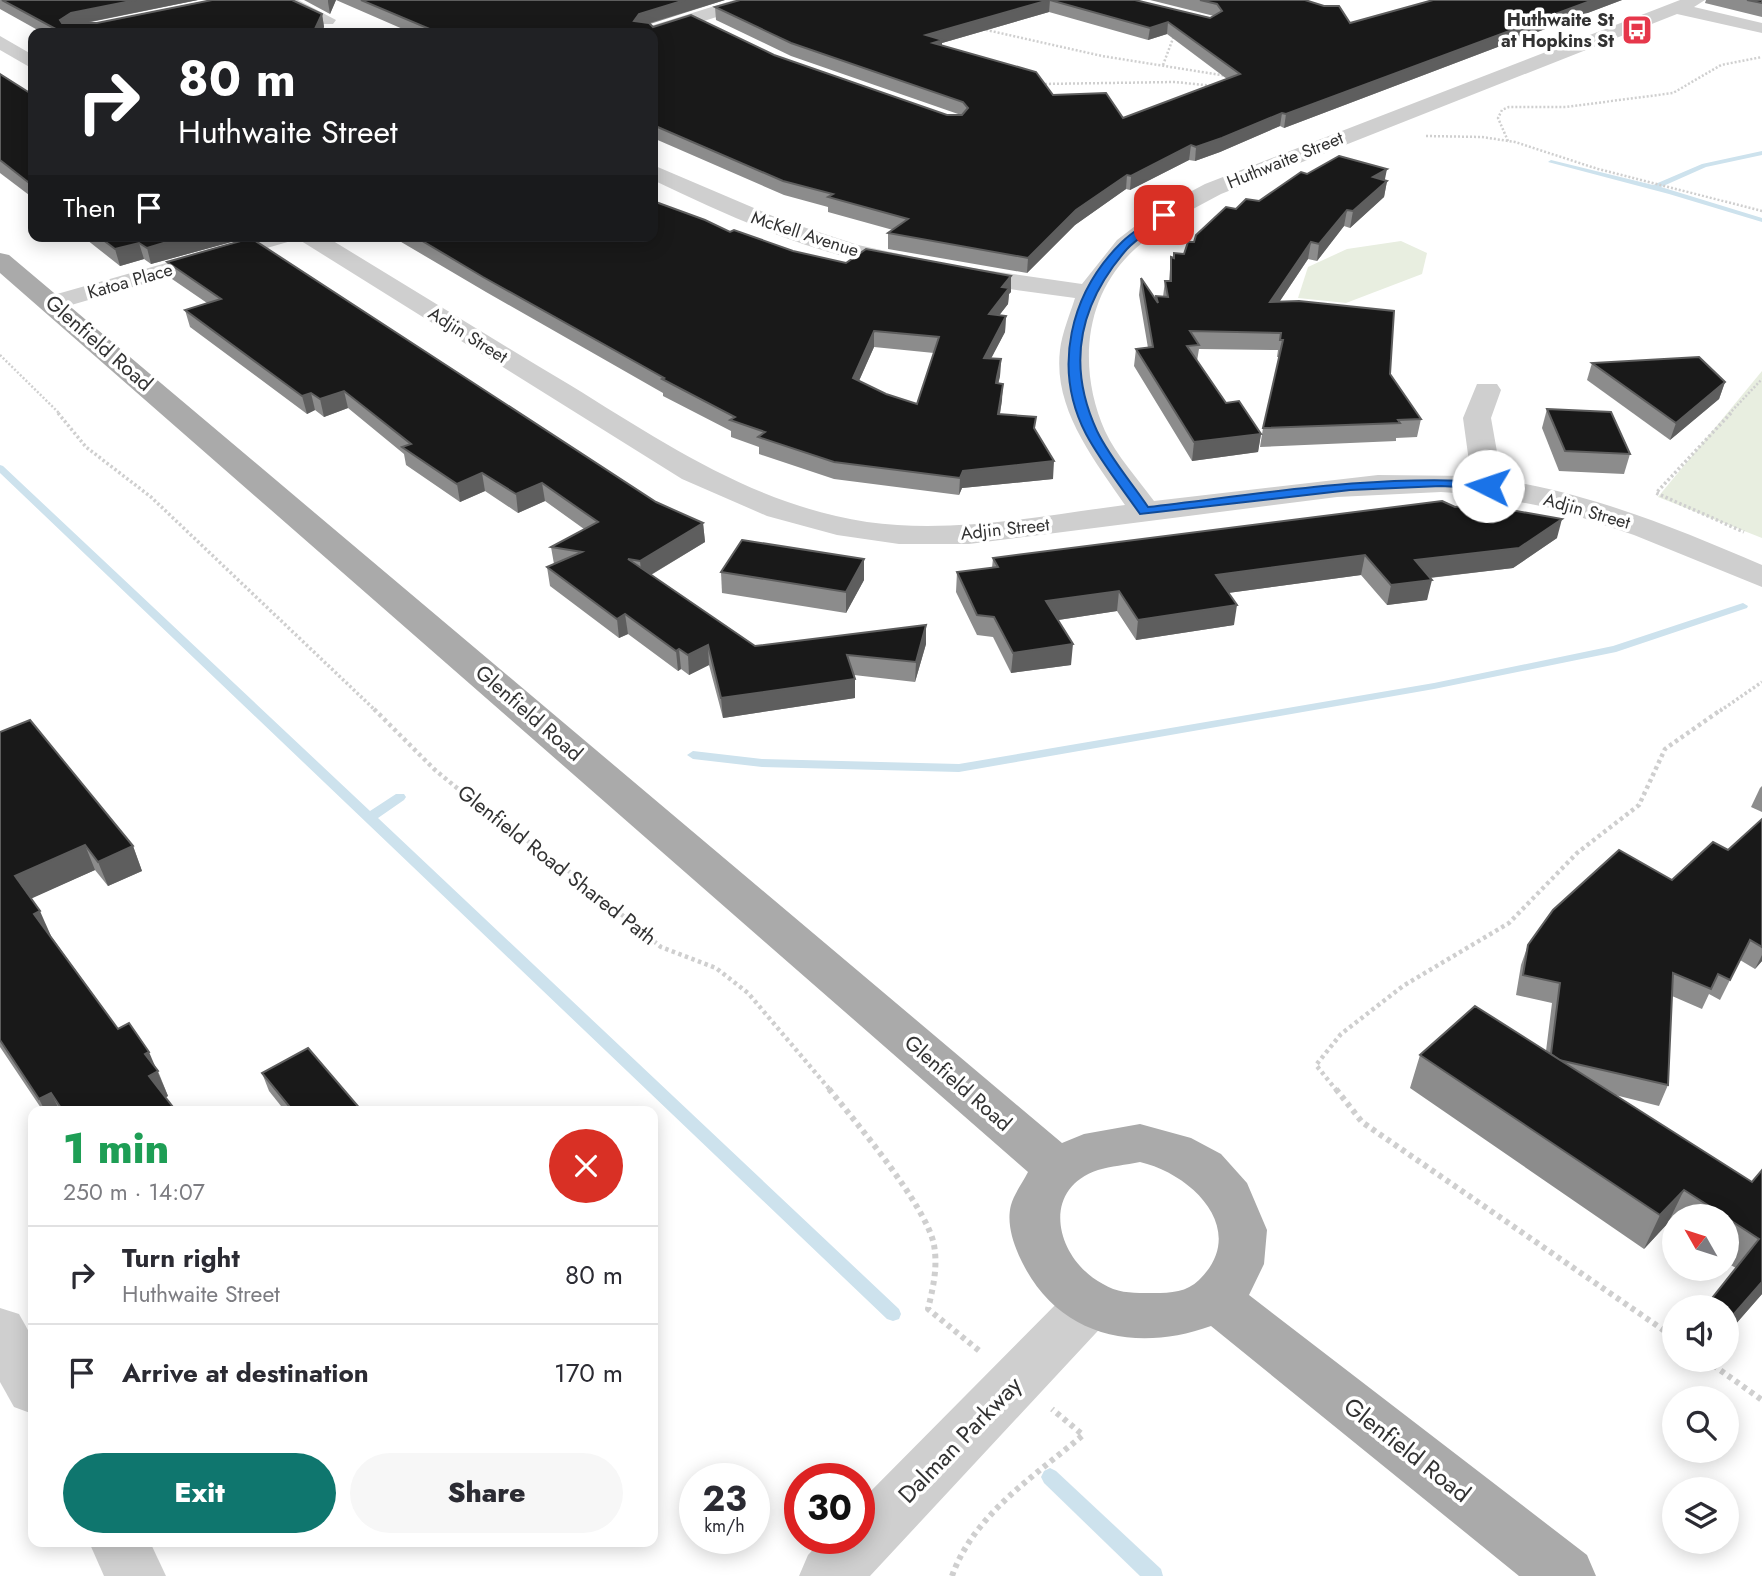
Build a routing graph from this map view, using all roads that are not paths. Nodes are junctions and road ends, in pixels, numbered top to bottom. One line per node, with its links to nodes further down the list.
1 (285, 0): 6 (street)
2 (752, 0): 5 (street)
3 (1696, 0): 4 (street, Huthwaite Street)
4 (1675, 8): 7 (street); 17 (street, Huthwaite Street)
5 (693, 18): 8 (street); 9 (street)
6 (327, 20)
7 (1762, 28)
8 (658, 29)
9 (717, 30)
10 (28, 42): 11 (street)
11 (4, 44): 12 (street)
12 (28, 60)
13 (658, 174): 17 (street, McKell Avenue)
14 (267, 242): 18 (street, Katoa Place)
15 (318, 242): 21 (street, Adjin Street)
16 (0, 260): 18 (main road, Glenfield Road)
17 (1089, 292): 21 (street, Huthwaite Street)
18 (52, 303): 23 (main road, Glenfield Road)
19 (1486, 390): 20 (street)
20 (1488, 486): 21 (street, Adjin Street); 22 (street, Adjin Street)
21 (1145, 512)
22 (1762, 577)
23 (1056, 1167): 24 (main road); 25 (main road)
24 (1214, 1298): 25 (main road); 31 (main road, Glenfield Road)
25 (1090, 1304): 30 (street, Dalman Parkway)
26 (0, 1331): 27 (street)
27 (28, 1380)
28 (121, 1547): 29 (street)
29 (136, 1576)
30 (829, 1576)
31 (1566, 1576)

